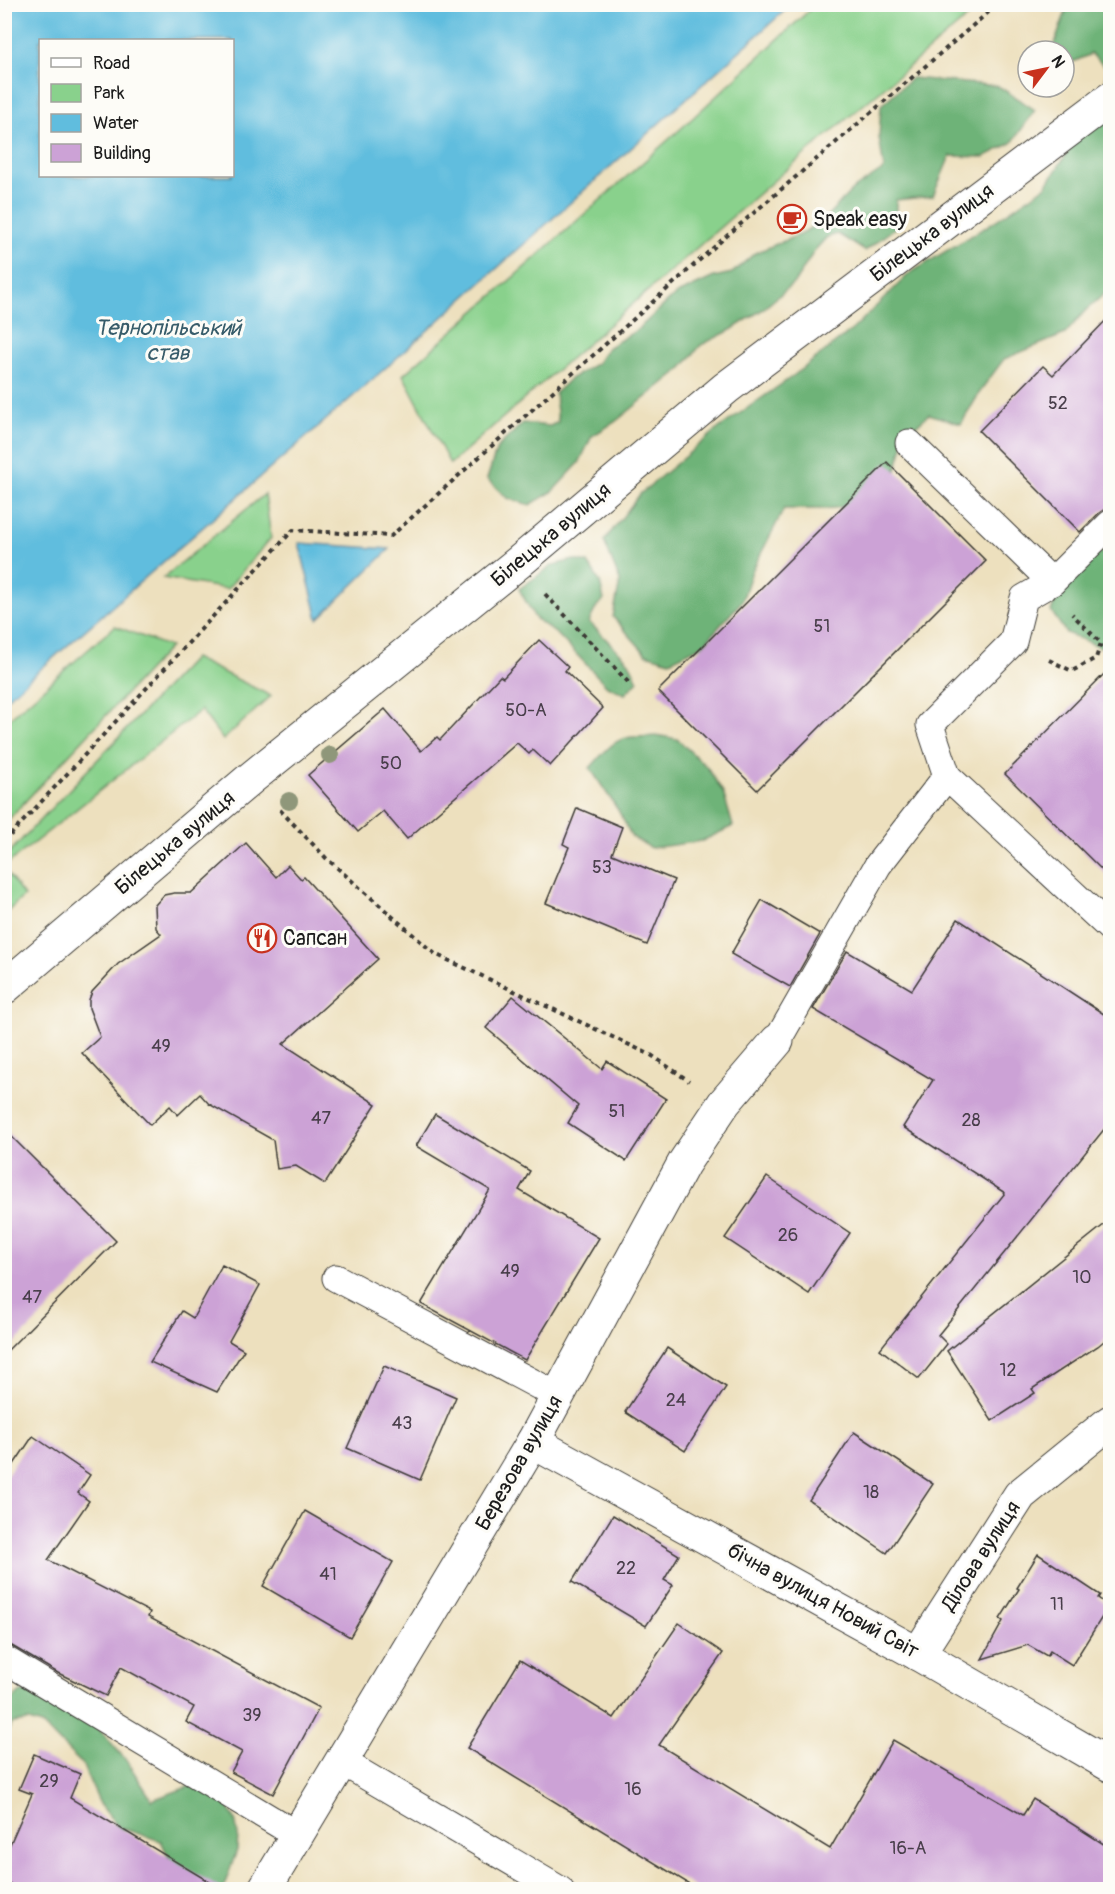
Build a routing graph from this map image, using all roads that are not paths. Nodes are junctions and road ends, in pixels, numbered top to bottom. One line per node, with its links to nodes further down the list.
1 (1110, 99): 7 (street, Білецька вулиця)
2 (909, 443): 4 (lane)
3 (1110, 524): 4 (lane)
4 (1052, 582): 5 (lane)
5 (947, 777): 6 (lane); 8 (lane)
6 (1110, 928)
7 (4, 988)
8 (777, 1041): 10 (street, Березова вулиця)
9 (336, 1278): 10 (lane)
10 (558, 1396): 12 (street, Березова вулиця)
11 (1110, 1422): 13 (street, Ділова вулиця)
12 (533, 1442): 13 (street, бічна вулиця Новий Світ); 15 (street, Березова вулиця)
13 (918, 1654): 16 (street, бічна вулиця Новий Світ)
14 (4, 1659): 17 (lane)
15 (341, 1761): 17 (street, Березова вулиця); 19 (lane)
16 (1110, 1765)
17 (297, 1835): 18 (street, Березова вулиця)
18 (264, 1890)
19 (560, 1890)

